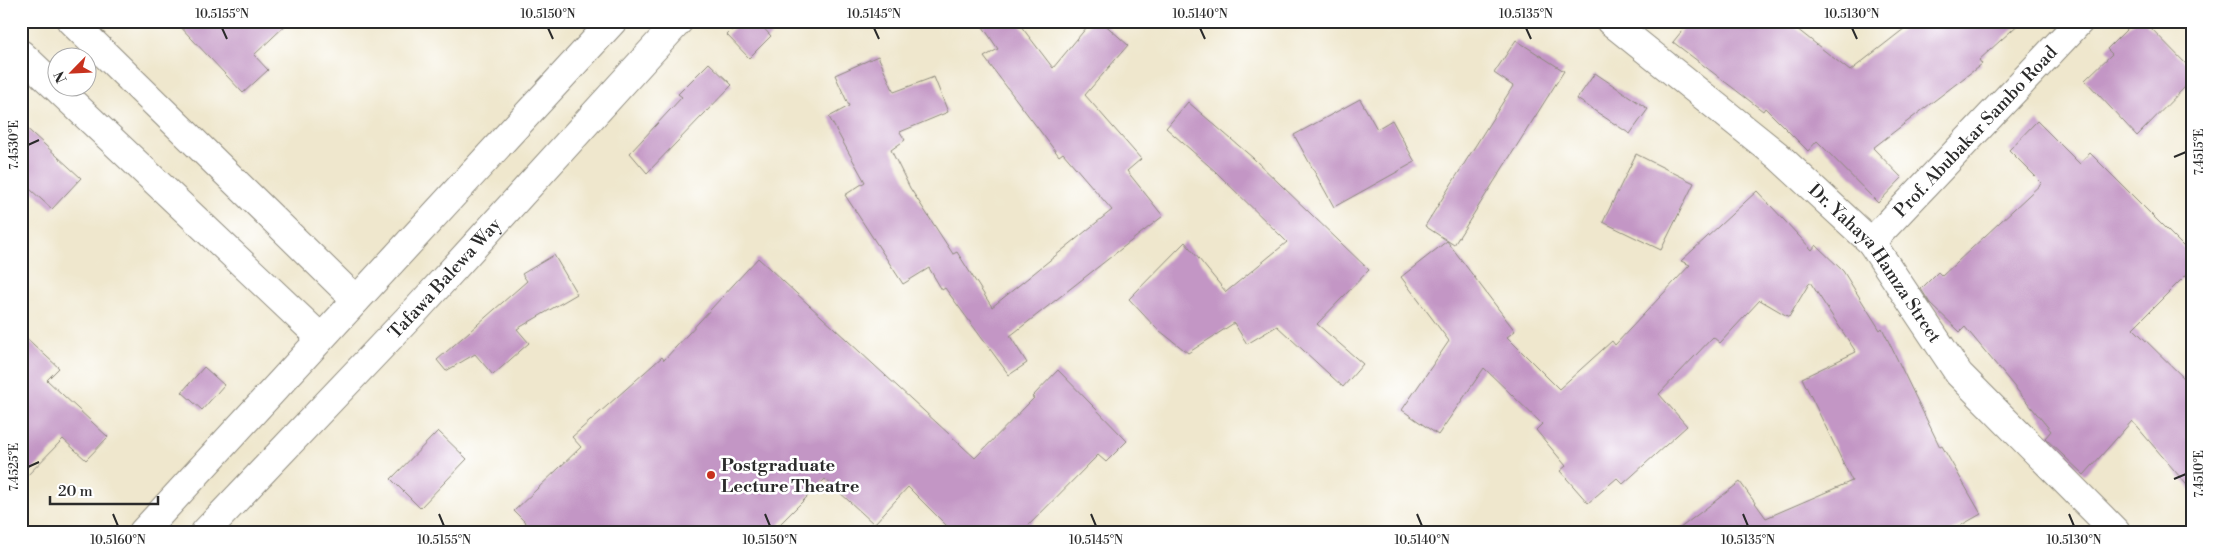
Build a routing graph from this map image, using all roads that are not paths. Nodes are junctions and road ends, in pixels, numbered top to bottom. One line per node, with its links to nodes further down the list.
1 (71, 21): 8 (street)
2 (613, 21): 8 (street)
3 (679, 21): 11 (street, Tafawa Balewa Way)
4 (1610, 21): 7 (street, Dr. Yahaya Hamza Street)
5 (2080, 21): 7 (street, Prof. Abubakar Sambo Road)
6 (21, 54): 9 (street)
7 (1872, 242): 12 (street, Dr. Yahaya Hamza Street)
8 (356, 300): 9 (street)
9 (321, 338): 10 (street)
10 (144, 532)
11 (205, 532)
12 (2116, 532)

